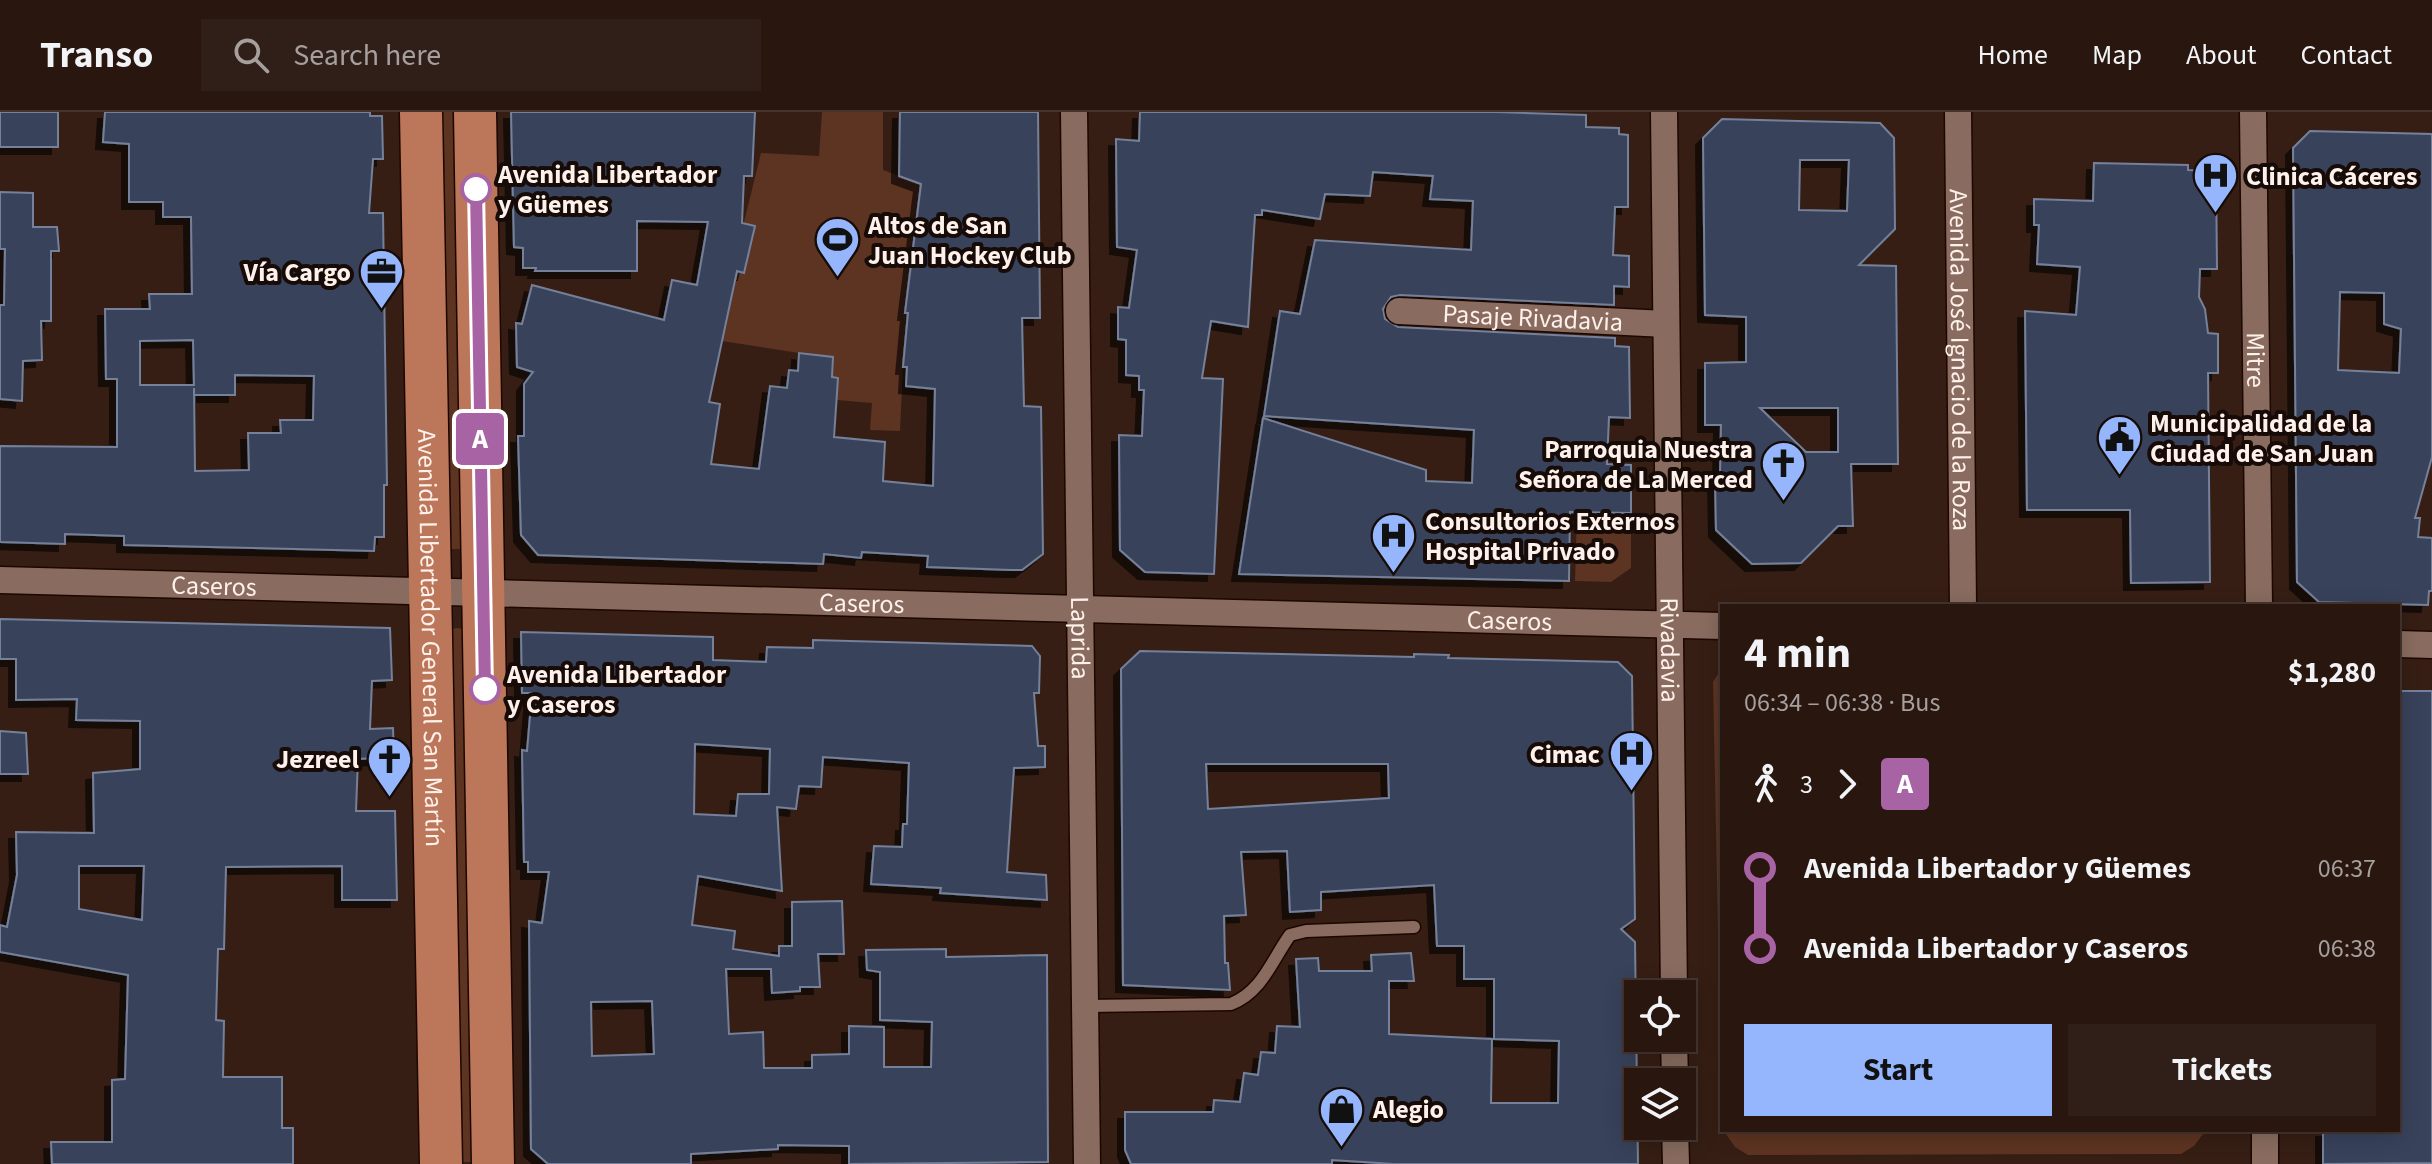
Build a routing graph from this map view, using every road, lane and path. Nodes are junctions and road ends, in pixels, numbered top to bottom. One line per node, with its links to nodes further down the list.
1 (421, 112): 10 (main road, Avenida Libertador General San Martín)
2 (475, 112): 11 (main road, Avenida Libertador General San Martín)
3 (1074, 112): 14 (street, Laprida)
4 (1664, 112): 8 (street, Rivadavia)
5 (1958, 112): 12 (street, Avenida José Ignacio de la Roza)
6 (2253, 112): 13 (street, Mitre)
7 (1399, 311): 8 (street, Pasaje Rivadavia)
8 (1666, 324): 15 (street, Rivadavia)
9 (0, 580): 10 (street, Caseros)
10 (430, 591): 11 (street, Caseros); 24 (main road, Avenida Libertador General San Martín)
11 (483, 592): 14 (street, Caseros); 25 (main road, Avenida Libertador General San Martín)
12 (1963, 604)
13 (2259, 604)
14 (1081, 608): 15 (street, Caseros); 21 (street, Laprida)
15 (1669, 624): 16 (street, Caseros); 20 (street, Rivadavia)
16 (1720, 626)
17 (2400, 644): 18 (street)
18 (2432, 645)
19 (1414, 927): 21 (lane)
20 (1674, 980)
21 (1086, 1006): 26 (street, Laprida)
22 (2265, 1132): 28 (street)
23 (1675, 1140): 27 (street)
24 (441, 1164)
25 (493, 1164)
26 (1087, 1164)
27 (1676, 1164)
28 (2265, 1164)

